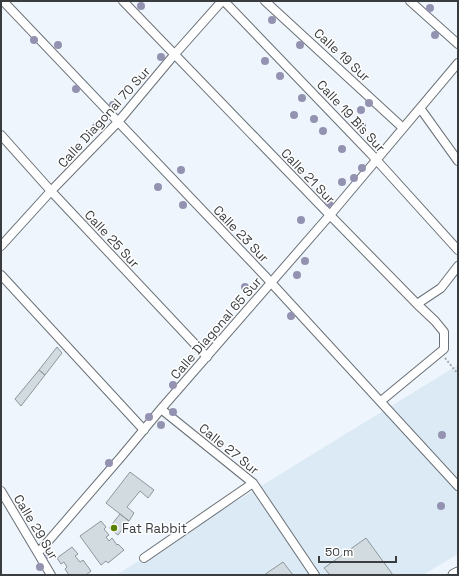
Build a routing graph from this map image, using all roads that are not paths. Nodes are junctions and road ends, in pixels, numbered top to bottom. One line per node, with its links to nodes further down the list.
1 (3, 1): 10 (street, Calle 23 Sur)
2 (123, 1): 7 (street, Calle 21 Sur)
3 (223, 1): 7 (street, Calle Diagonal 70 Sur); 13 (street, Calle 19 Bis Sur)
4 (265, 1): 11 (street, Calle 19 Sur)
5 (410, 1): 6 (street)
6 (458, 44)
7 (174, 55): 10 (street, Calle Diagonal 70 Sur); 16 (street, Calle 21 Sur)
8 (458, 63): 9 (street, Calle Diagonal 65 Sur)
9 (420, 108): 11 (street, Calle Diagonal 65 Sur); 14 (street)
10 (118, 122): 15 (street, Calle Diagonal 70 Sur); 21 (street, Calle 23 Sur)
11 (403, 128): 13 (street, Calle Diagonal 65 Sur)
12 (1, 136): 15 (street, Calle 25 Sur)
13 (376, 160): 16 (street, Calle Diagonal 65 Sur); 18 (street, Calle 19 Bis Sur)
14 (458, 160)
15 (52, 192): 17 (street, Calle Diagonal 70 Sur); 23 (street, Calle 25 Sur)
16 (330, 215): 21 (street, Calle Diagonal 65 Sur); 22 (street, Calle 21 Sur)
17 (1, 246)
18 (458, 250)
19 (458, 266): 22 (street)
20 (1, 275): 26 (street)
21 (271, 283): 23 (street, Calle Diagonal 65 Sur); 24 (street, Calle 23 Sur)
22 (417, 304): 24 (street, Calle 21 Sur)
23 (207, 357): 25 (street, Calle Diagonal 65 Sur)
24 (381, 401): 28 (street, Calle 23 Sur)
25 (161, 409): 26 (street, Calle Diagonal 65 Sur); 27 (street, Calle 27 Sur)
26 (144, 430): 30 (street, Calle Diagonal 65 Sur)
27 (253, 483): 31 (street); 34 (street, Calle 27 Sur)
28 (458, 486)
29 (1, 491): 30 (street, Calle 29 Sur)
30 (38, 554): 33 (street, Calle 29 Sur)
31 (144, 558)
32 (458, 573): 35 (main road)
33 (51, 575)
34 (315, 575)
35 (454, 575)

